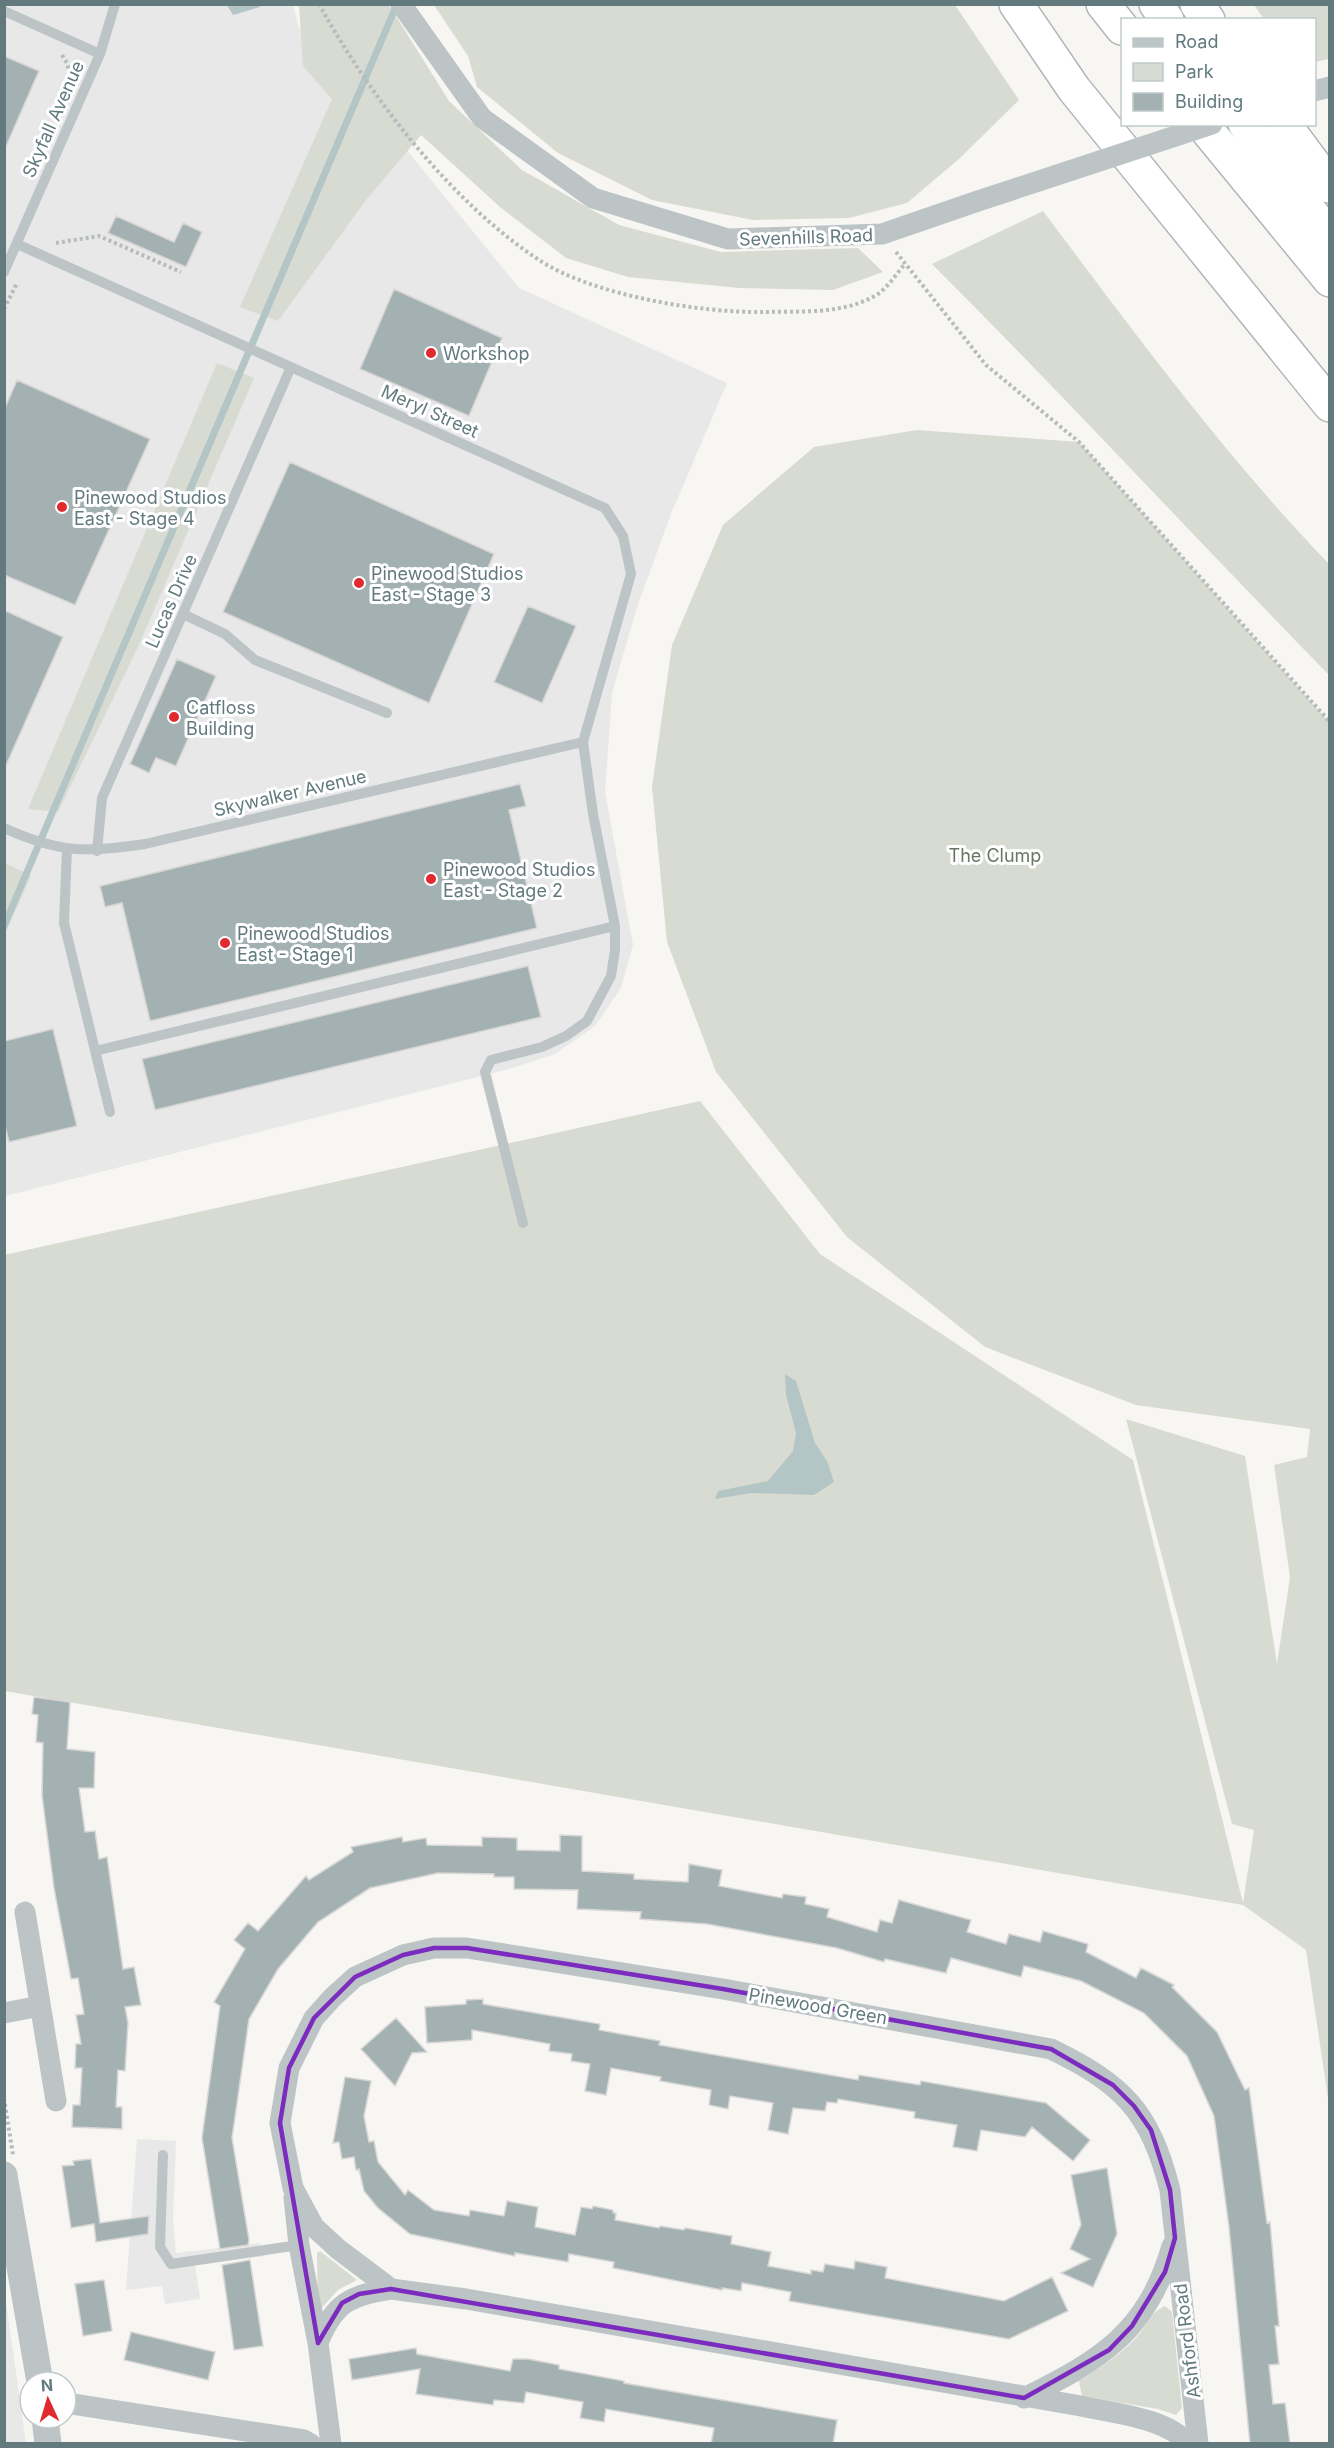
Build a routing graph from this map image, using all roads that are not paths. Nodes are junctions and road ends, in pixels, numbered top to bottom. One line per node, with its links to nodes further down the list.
1 (115, 4): 13 (lane, Skyfall Avenue)
2 (1016, 4): 25 (highway)
3 (1103, 4): 12 (highway)
4 (1135, 4): 9 (highway)
5 (1156, 4): 10 (highway)
6 (1197, 4): 11 (highway)
7 (403, 8): 15 (street, Sevenhills Road, bridge)
8 (4, 11): 13 (lane)
9 (1144, 18)
10 (1166, 18)
11 (1207, 18)
12 (1121, 27)
13 (99, 54): 20 (lane, Skyfall Avenue)
14 (1204, 126): 21 (highway)
15 (1206, 126)
16 (1220, 126): 21 (highway)
17 (1246, 126): 21 (highway)
18 (1285, 126): 19 (highway)
19 (1329, 186)
20 (17, 244): 22 (lane, Skyfall Avenue); 24 (lane, Meryl Street)
21 (1317, 244): 23 (highway)
22 (4, 272)
23 (1329, 280)
24 (291, 367): 26 (lane, Lucas Drive); 28 (lane, Meryl Street)
25 (1329, 405)
26 (183, 614): 27 (lane); 31 (lane, Lucas Drive)
27 (387, 713)
28 (583, 742): 31 (lane, Skywalker Avenue); 32 (lane)
29 (4, 828): 30 (lane, Skywalker Avenue)
30 (67, 848): 31 (lane, Skywalker Avenue); 33 (lane)
31 (97, 851)
32 (615, 926): 33 (lane); 35 (lane)
33 (95, 1051): 34 (lane)
34 (110, 1112)
35 (523, 1223)
36 (25, 1912): 37 (street)
37 (40, 2006): 38 (street); 39 (street)
38 (4, 2013)
39 (56, 2101)
40 (163, 2155): 44 (lane)
41 (4, 2175): 47 (street)
42 (293, 2188): 43 (street, Pinewood Green); 44 (street, Pinewood Green); 45 (street, Pinewood Green)
43 (1175, 2238): 48 (street, Pinewood Green); 53 (street, Ashford Road)
44 (299, 2245): 46 (street, Pinewood Green)
45 (391, 2289): 46 (street, Pinewood Green); 48 (street, Pinewood Green)
46 (318, 2343): 51 (street, Pinewood Green)
47 (38, 2370)
48 (1024, 2398): 52 (street, Pinewood Green)
49 (78, 2405): 50 (street)
50 (311, 2444)
51 (331, 2444)
52 (1188, 2444)
53 (1198, 2444)

